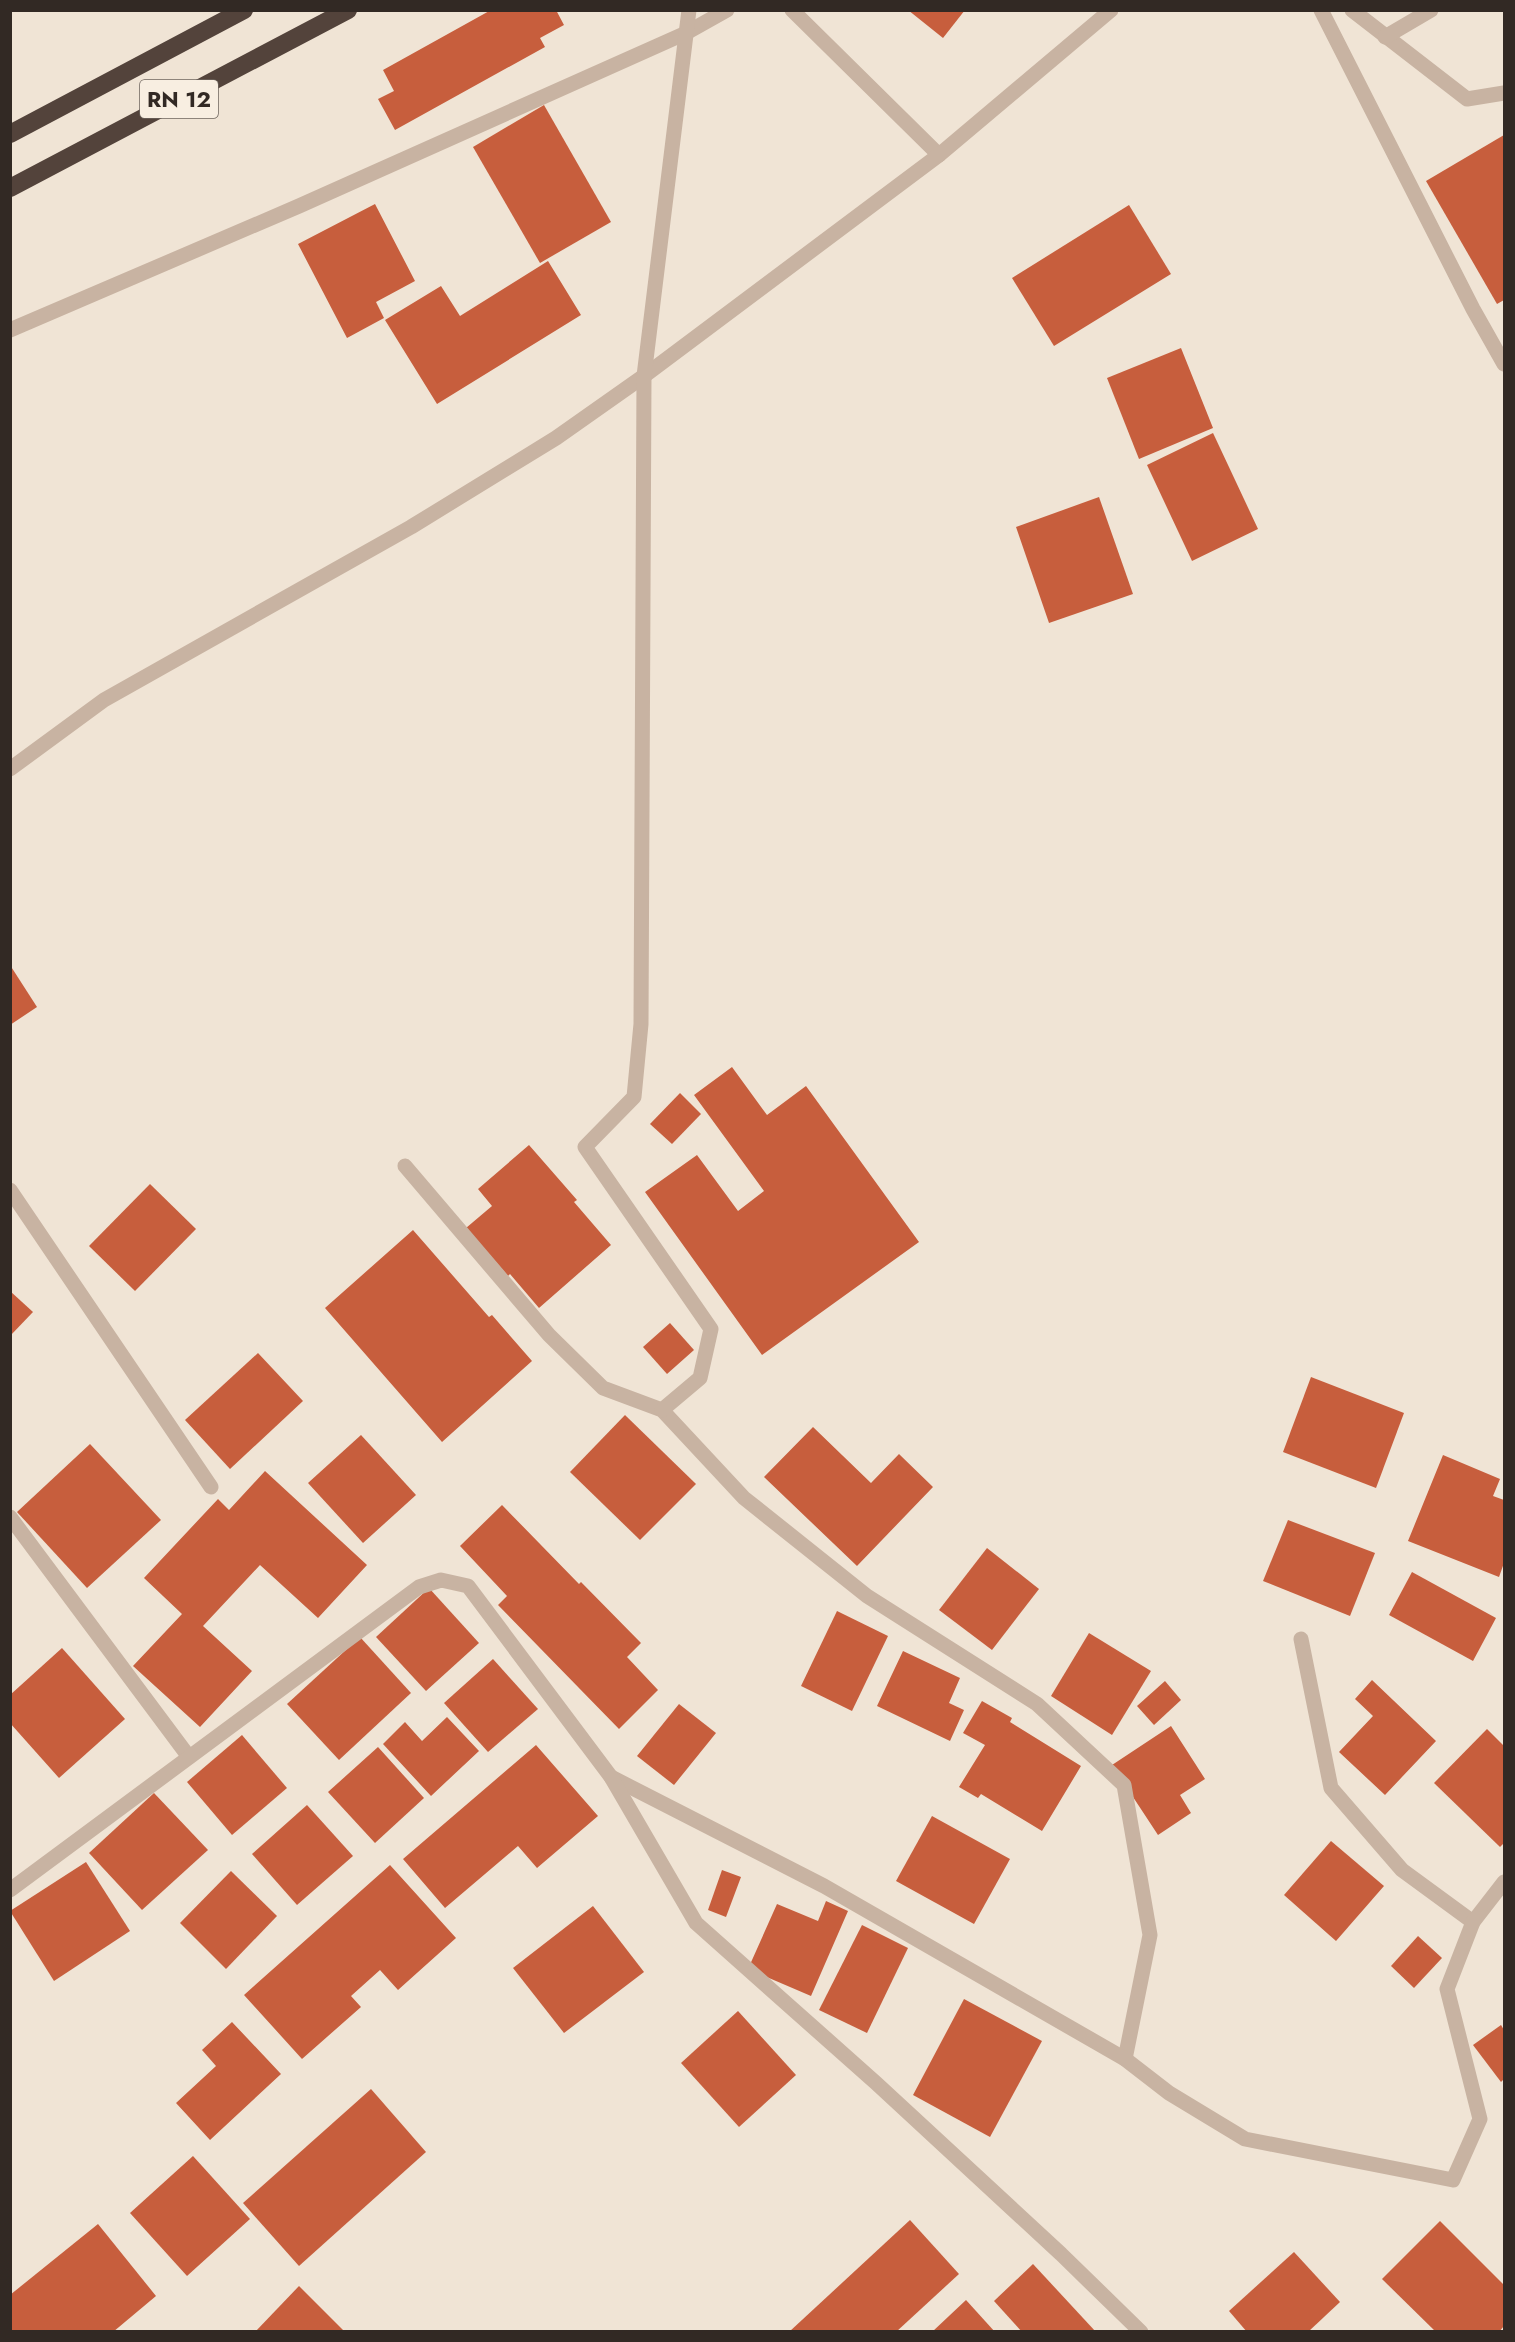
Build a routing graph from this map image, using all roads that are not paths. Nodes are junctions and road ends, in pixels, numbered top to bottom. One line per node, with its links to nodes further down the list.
1 (244, 10): 13 (highway, RN 12)
2 (348, 10): 15 (highway, RN 12)
3 (689, 10): 10 (street)
4 (727, 10): 10 (street)
5 (792, 10): 14 (street)
6 (1111, 10): 14 (street)
7 (1321, 10): 17 (street)
8 (1352, 10): 11 (street)
9 (1431, 10): 11 (street)
10 (686, 33): 16 (street); 19 (street)
11 (1385, 37): 12 (street)
12 (1504, 93)
13 (10, 134)
14 (939, 155): 19 (street)
15 (10, 188)
16 (10, 330)
17 (1500, 345): 18 (street)
18 (1504, 364)
19 (644, 376): 20 (street); 23 (street)
20 (10, 769)
21 (405, 1166): 23 (street)
22 (10, 1190): 24 (street)
23 (662, 1410): 32 (street)
24 (211, 1487)
25 (10, 1517): 27 (street)
26 (1302, 1639): 31 (street)
27 (189, 1757): 28 (street); 30 (street)
28 (611, 1777): 32 (street); 33 (street)
29 (1504, 1882): 31 (street)
30 (10, 1890)
31 (1473, 1922): 32 (street)
32 (1125, 2059)
33 (1142, 2331)

